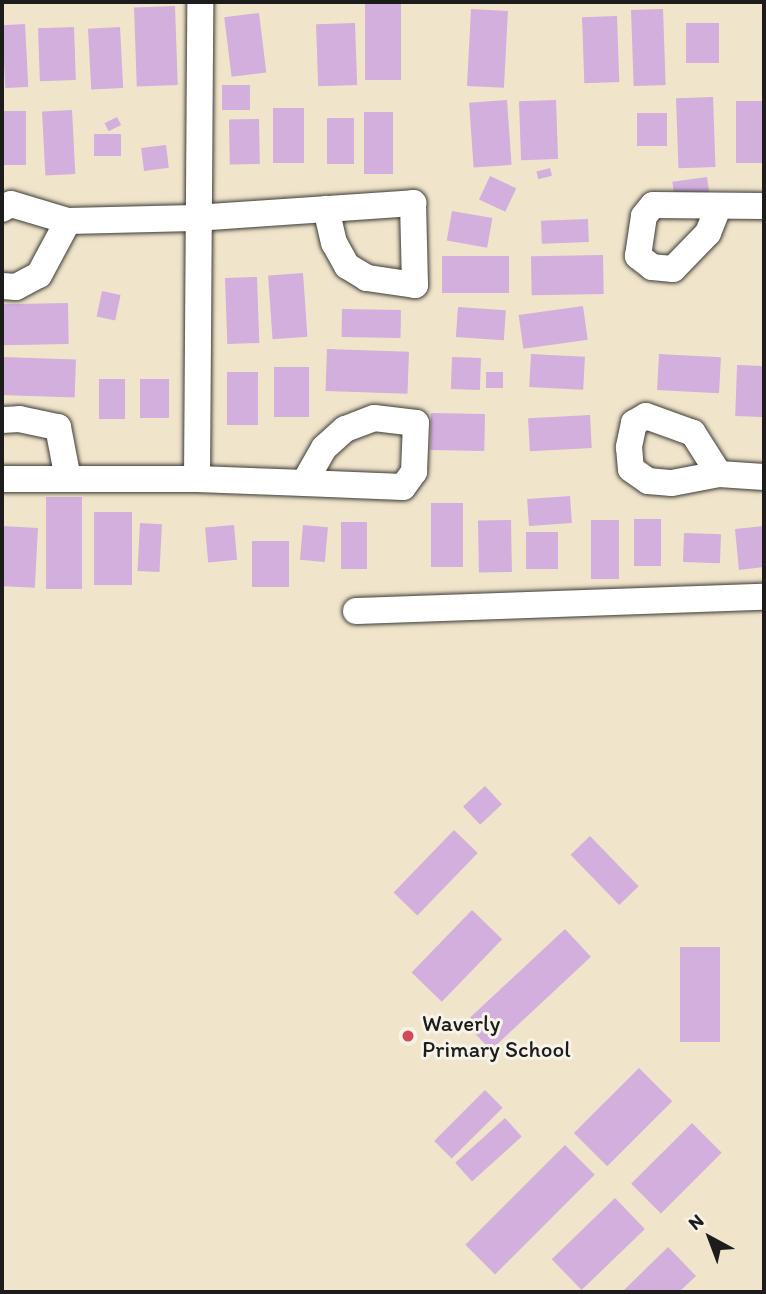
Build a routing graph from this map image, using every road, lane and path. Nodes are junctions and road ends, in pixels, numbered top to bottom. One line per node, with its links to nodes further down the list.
1 (200, 2): 6 (street)
2 (764, 206): 3 (street)
3 (718, 208)
4 (2, 209): 7 (street)
5 (326, 209): 6 (street)
6 (195, 218): 7 (street); 14 (street)
7 (68, 221): 8 (street)
8 (2, 286)
9 (2, 420): 13 (street)
10 (719, 474): 11 (street)
11 (764, 477)
12 (2, 479): 13 (street)
13 (68, 479): 14 (street)
14 (197, 479): 15 (street)
15 (304, 483)
16 (764, 597): 17 (street)
17 (356, 611)

